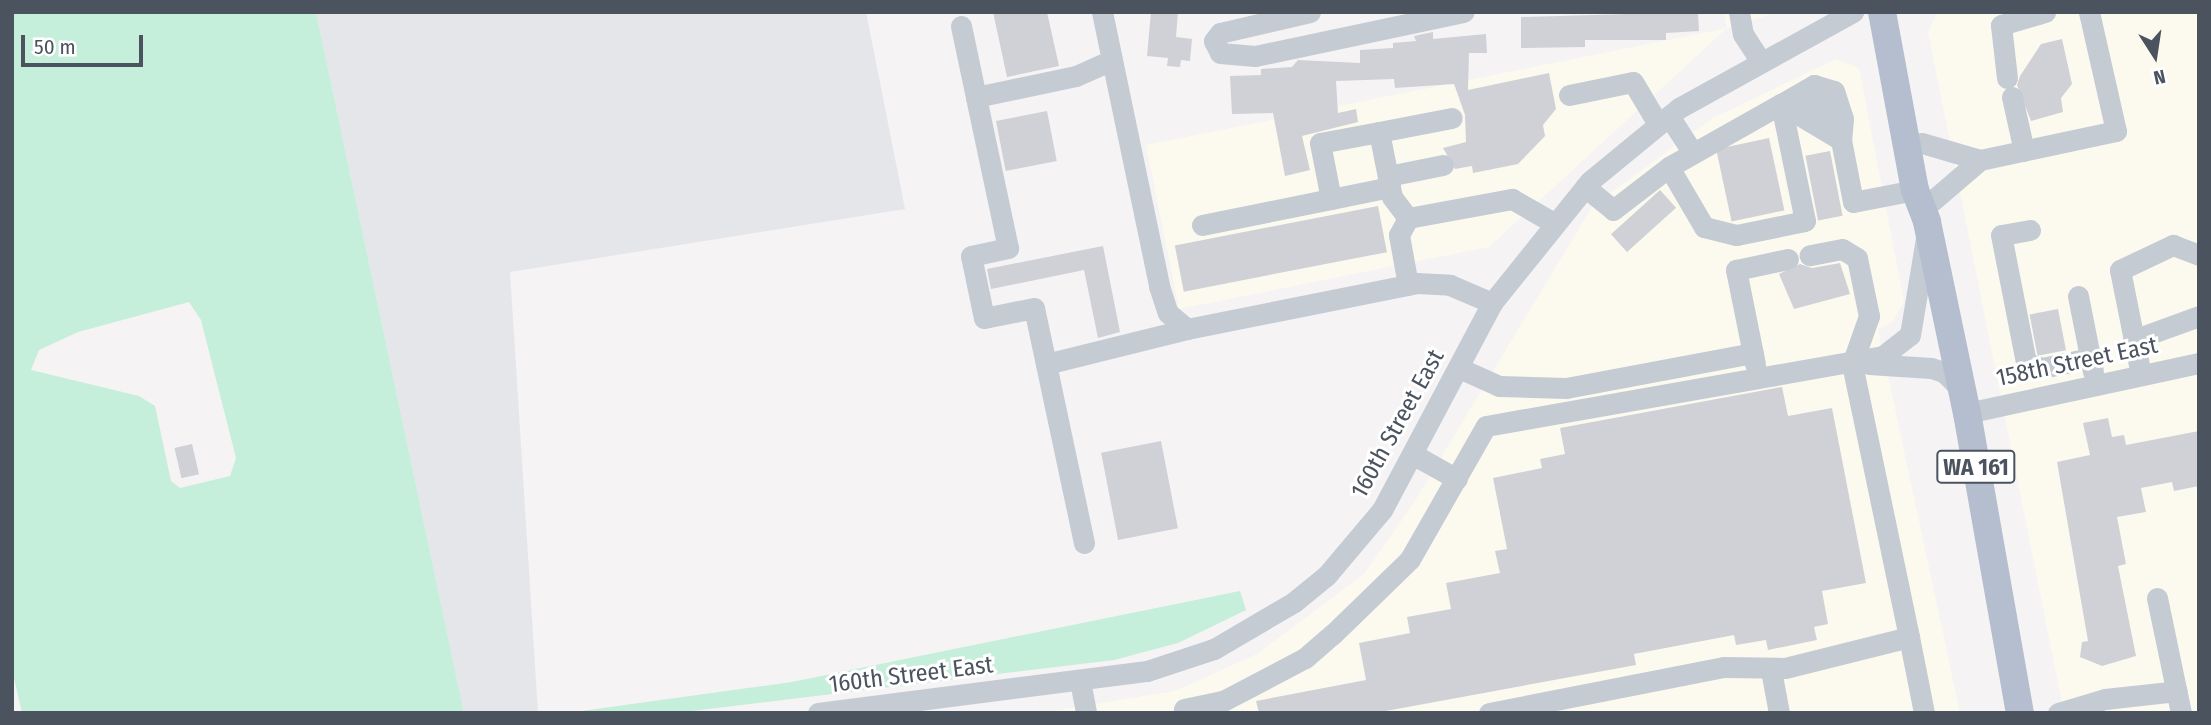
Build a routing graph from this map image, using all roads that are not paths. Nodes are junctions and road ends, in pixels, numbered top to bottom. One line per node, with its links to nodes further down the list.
1 (1102, 12): 11 (street)
2 (1310, 12): 3 (street)
3 (1463, 12)
4 (1739, 12): 12 (street)
5 (1853, 12): 12 (street, 160th Street East)
6 (1882, 12): 29 (main road, WA 161)
7 (1897, 12): 20 (main road, WA 161)
8 (2045, 12): 22 (street)
9 (2089, 12): 22 (street)
10 (961, 26): 14 (street)
11 (1112, 60): 14 (street); 41 (street)
12 (1761, 62): 17 (street, 160th Street East)
13 (1569, 94): 17 (street)
14 (976, 97): 46 (street)
15 (1781, 104): 19 (street); 19 (street); 21 (street); 25 (street)
16 (1452, 118): 18 (street)
17 (1664, 120): 21 (street); 27 (street, 160th Street East)
18 (1379, 132): 26 (street); 28 (street)
19 (1841, 140): 29 (street)
20 (1922, 143): 23 (street); 29 (main road, WA 161)
21 (1691, 150): 25 (street)
22 (2024, 151): 23 (street)
23 (1980, 160): 29 (street)
24 (1443, 164): 26 (street)
25 (1669, 167): 27 (street)
26 (1389, 182): 28 (street); 30 (street)
27 (1585, 187): 31 (street, 160th Street East)
28 (1331, 199): 32 (street)
29 (1925, 204): 47 (street); 52 (main road, WA 161)
30 (1408, 218): 31 (street); 37 (street)
31 (1555, 223): 39 (street, 160th Street East)
32 (1202, 225)
33 (2030, 230): 44 (street)
34 (1811, 255): 47 (street)
35 (2199, 255): 42 (street)
36 (1788, 259): 43 (street)
37 (1408, 285): 39 (street); 41 (street)
38 (2078, 296): 44 (street)
39 (1492, 303): 48 (street, 160th Street East)
40 (2199, 316): 42 (street)
41 (1186, 328): 46 (street)
42 (2133, 340): 49 (street)
43 (1753, 353): 48 (street); 50 (street)
44 (2090, 358): 51 (street)
45 (2199, 363): 49 (street, 158th Street East)
46 (1046, 364): 55 (street)
47 (1853, 364): 50 (street); 52 (street); 57 (street)
48 (1459, 368): 53 (street, 160th Street East)
49 (2141, 375): 51 (street, 158th Street East)
50 (1758, 380): 54 (street)
51 (2096, 385): 52 (street, 158th Street East)
52 (1964, 401): 67 (main road, WA 161)
53 (1414, 455): 54 (street); 59 (street, 160th Street East)
54 (1457, 479): 61 (street)
55 (1084, 543)
56 (2157, 598): 60 (street)
57 (1909, 636): 58 (street); 66 (street)
58 (1771, 670): 64 (street); 65 (street)
59 (1080, 681): 62 (street, 160th Street East); 63 (street)
60 (2176, 691): 68 (street); 69 (street)
61 (1184, 709)
62 (818, 713)
63 (1086, 713)
64 (1489, 713)
65 (1779, 713)
66 (1924, 713)
67 (2020, 713)
68 (2058, 713)
69 (2181, 713)

